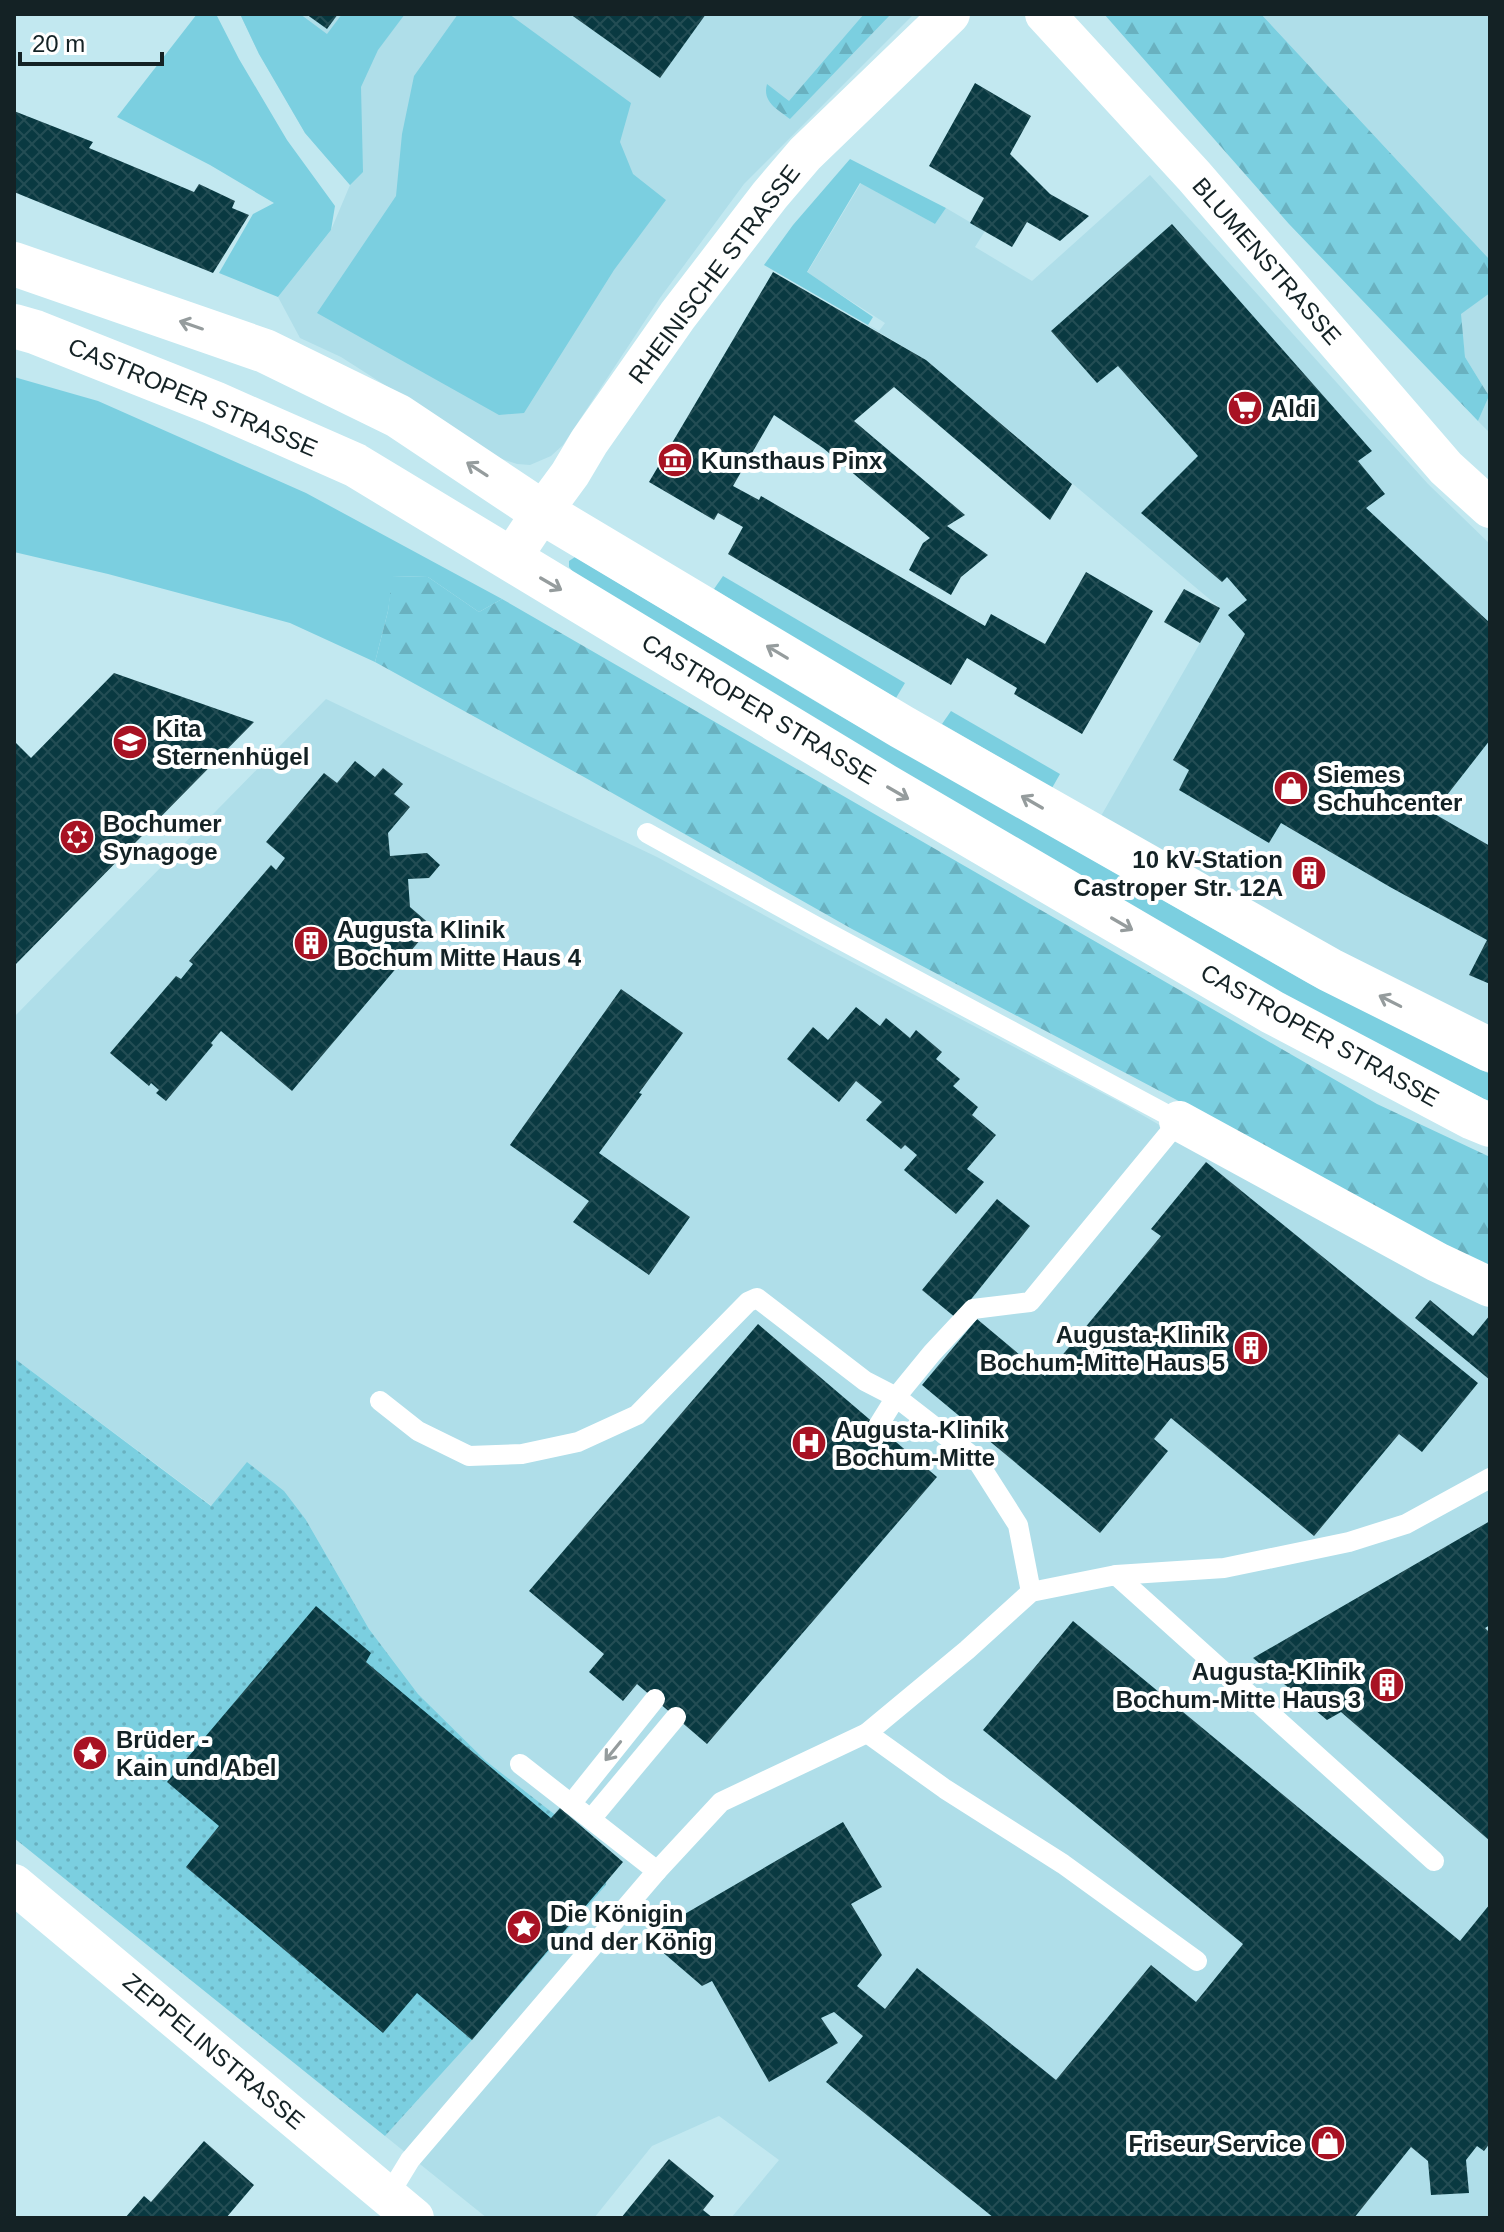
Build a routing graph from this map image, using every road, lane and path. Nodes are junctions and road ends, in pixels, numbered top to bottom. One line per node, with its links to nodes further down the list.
1 (950, 14): 6 (street, RHEINISCHE STRASSE)
2 (1045, 14): 5 (street, BLUMENSTRASSE)
3 (14, 264): 6 (main road, one-way to 3)
4 (14, 326): 7 (main road, CASTROPER STRASSE)
5 (1490, 508)
6 (542, 512): 7 (street, RHEINISCHE STRASSE); 9 (main road, one-way to 6)
7 (510, 560): 11 (main road, CASTROPER STRASSE, one-way to 11)
8 (647, 833): 10 (lane)
9 (1490, 1050)
10 (1179, 1121): 12 (street); 13 (lane)
11 (1490, 1125)
12 (1490, 1287)
13 (896, 1397): 14 (lane); 15 (lane); 18 (lane)
14 (380, 1401)
15 (878, 1426)
16 (1490, 1478): 17 (lane)
17 (1116, 1575): 18 (lane); 25 (lane)
18 (1031, 1592): 21 (lane)
19 (655, 1699): 23 (lane, one-way to 23)
20 (676, 1717): 24 (lane)
21 (867, 1733): 26 (lane); 28 (lane)
22 (520, 1764): 23 (lane)
23 (571, 1804): 24 (lane)
24 (591, 1819): 26 (lane)
25 (1434, 1861)
26 (657, 1871): 29 (lane)
27 (14, 1884): 29 (street, ZEPPELINSTRASSE)
28 (1197, 1961)
29 (390, 2211)

